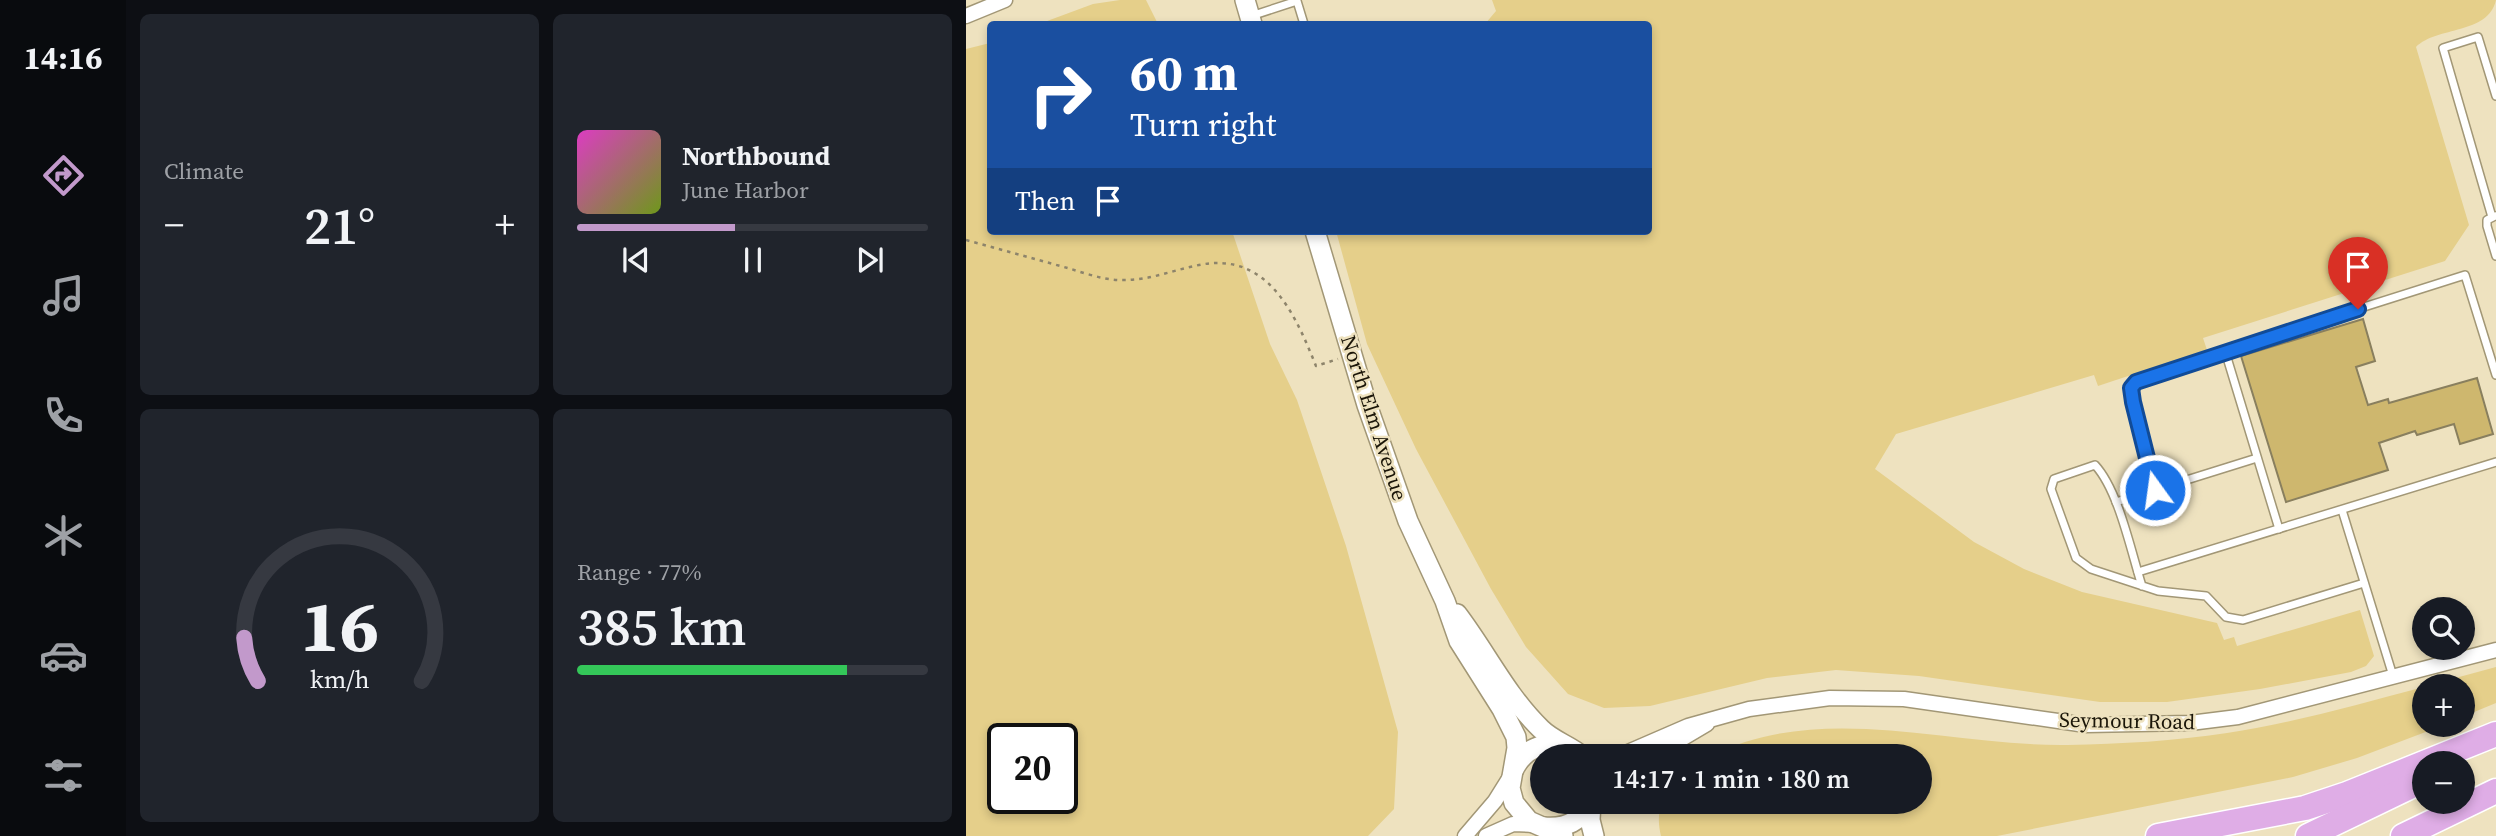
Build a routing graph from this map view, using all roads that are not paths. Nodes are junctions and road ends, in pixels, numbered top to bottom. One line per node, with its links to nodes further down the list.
1 (1005, 0): 4 (street)
2 (1298, 0): 3 (lane); 5 (lane)
3 (1249, 14)
4 (966, 16)
5 (1303, 21)
6 (2496, 96): 7 (lane)
7 (2494, 216): 9 (lane)
8 (1316, 235): 21 (main road, North Elm Avenue)
9 (2496, 256)
10 (2225, 351): 11 (lane); 12 (lane); 14 (lane)
11 (2496, 375)
12 (2257, 458): 14 (lane); 17 (lane)
13 (2496, 462): 16 (lane)
14 (2155, 490): 15 (lane)
15 (2116, 502): 18 (lane); 20 (lane)
16 (2342, 510): 17 (lane); 19 (lane)
17 (2279, 529): 18 (lane)
18 (2138, 572): 20 (lane)
19 (2364, 583): 20 (lane); 23 (lane)
20 (2142, 586)
21 (1445, 601): 26 (main road, North Elm Avenue); 32 (main road, North Elm Avenue)
22 (2496, 650): 23 (street, Seymour Road)
23 (2393, 676): 24 (street, Seymour Road)
24 (1711, 721): 27 (street, Seymour Road); 28 (street, Seymour Road)
25 (2496, 734): 43 (highway)
26 (1563, 744)
27 (1645, 744)
28 (1675, 744)
29 (2496, 745): 31 (highway)
30 (1530, 750): 32 (main road)
31 (2475, 755)
32 (1512, 772): 38 (main road, North Elm Avenue); 39 (street)
33 (2412, 786): 44 (highway)
34 (2496, 791): 45 (highway)
35 (2496, 805): 46 (highway)
36 (1583, 814): 38 (main road)
37 (1590, 814): 42 (main road)
38 (1536, 825): 40 (street); 41 (main road, North Elm Avenue)
39 (1465, 836)
40 (1486, 836)
41 (1563, 836)
42 (1594, 836)
43 (2158, 836)
44 (2308, 836)
45 (2403, 836)
46 (2437, 836)

